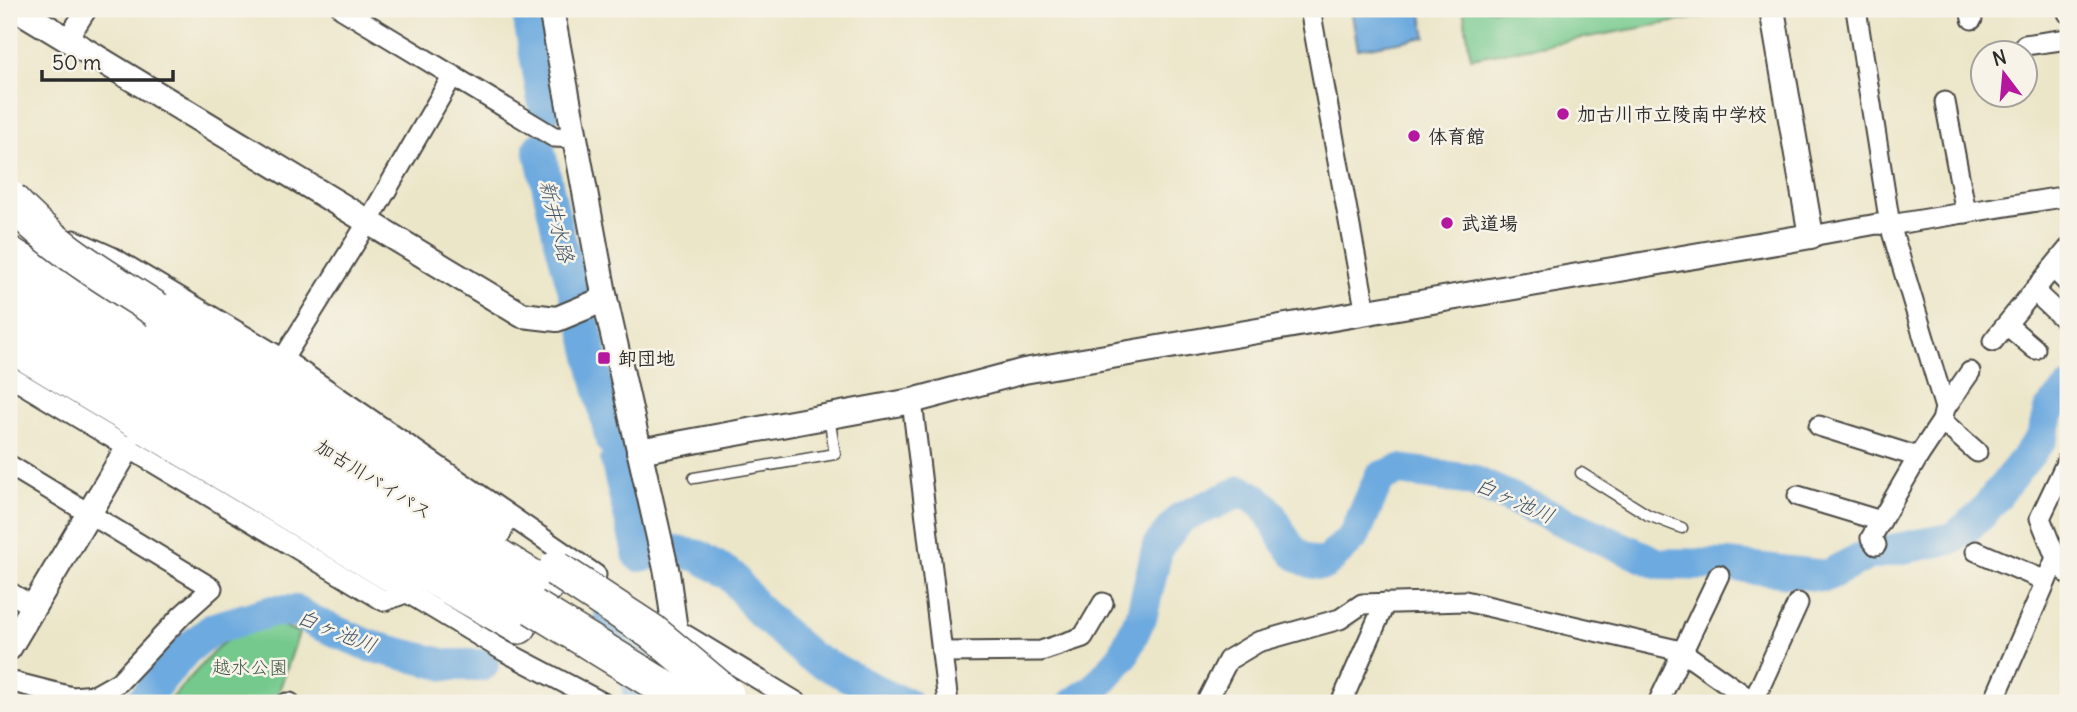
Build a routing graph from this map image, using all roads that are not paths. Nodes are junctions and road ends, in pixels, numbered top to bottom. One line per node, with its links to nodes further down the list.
1 (17, 9): 8 (street)
2 (88, 9): 8 (street)
3 (342, 9): 11 (street)
4 (551, 9): 13 (street)
5 (1310, 9): 28 (street)
6 (1772, 9): 20 (street)
7 (1856, 9): 19 (street)
8 (68, 38): 18 (street)
9 (2068, 39): 10 (street)
10 (2038, 43)
11 (453, 75): 13 (street); 18 (street)
12 (1945, 102): 17 (street)
13 (575, 138): 27 (street)
14 (2068, 196): 17 (street)
15 (9, 198): 62 (highway, bridge)
16 (9, 209): 35 (street)
17 (1966, 213): 19 (street)
18 (368, 222): 27 (street); 35 (street)
19 (1890, 225): 20 (street); 39 (street)
20 (1811, 236): 28 (street)
21 (2068, 249): 23 (street)
22 (9, 254): 62 (highway, 加古川バイパス)
23 (2053, 268): 24 (street); 26 (street)
24 (2068, 283)
25 (9, 289): 62 (highway, 加古川バイパス)
26 (2034, 291): 29 (street); 30 (street)
27 (605, 299): 43 (street)
28 (1366, 314): 38 (street)
29 (2068, 323)
30 (2007, 325): 32 (street); 33 (street)
31 (9, 328): 62 (highway)
32 (1993, 341)
33 (2035, 349)
34 (9, 353): 61 (street)
35 (283, 359): 67 (street)
36 (1970, 372): 39 (street)
37 (9, 376): 42 (street)
38 (912, 401): 40 (street); 71 (street)
39 (1944, 415): 44 (street); 45 (street)
40 (829, 417): 43 (street); 49 (lane)
41 (1819, 426): 45 (street)
42 (128, 448): 51 (street); 61 (street)
43 (639, 452): 67 (street)
44 (1976, 452)
45 (1918, 457): 52 (street)
46 (2068, 459): 56 (street)
47 (9, 465): 51 (street)
48 (1581, 472): 53 (lane)
49 (694, 478)
50 (1798, 496): 52 (street)
51 (90, 514): 66 (street); 73 (street)
52 (1881, 522): 54 (street)
53 (1682, 528)
54 (1876, 545)
55 (1976, 551): 59 (street)
56 (2056, 558): 57 (street); 59 (street)
57 (2068, 574)
58 (1719, 575): 70 (street)
59 (2046, 581): 84 (street)
60 (9, 592): 66 (street)
61 (408, 592): 77 (street)
62 (539, 597): 75 (highway, 加古川バイパス, bridge); 78 (highway); 79 (highway, 加古川バイパス, bridge)
63 (1102, 603): 69 (street)
64 (1385, 603): 70 (street); 76 (street); 81 (street)
65 (1798, 603): 83 (street)
66 (34, 607): 68 (street)
67 (675, 630): 78 (street); 80 (street)
68 (9, 648)
69 (1018, 651): 71 (street); 72 (street)
70 (1682, 651): 82 (street); 83 (street)
71 (942, 652): 74 (street)
72 (1018, 671)
73 (9, 681)
74 (948, 698)
75 (733, 699)
76 (1346, 702)
77 (603, 703)
78 (668, 703)
79 (689, 703)
80 (798, 703)
81 (1206, 703)
82 (1657, 703)
83 (1754, 703)
84 (1993, 703)

